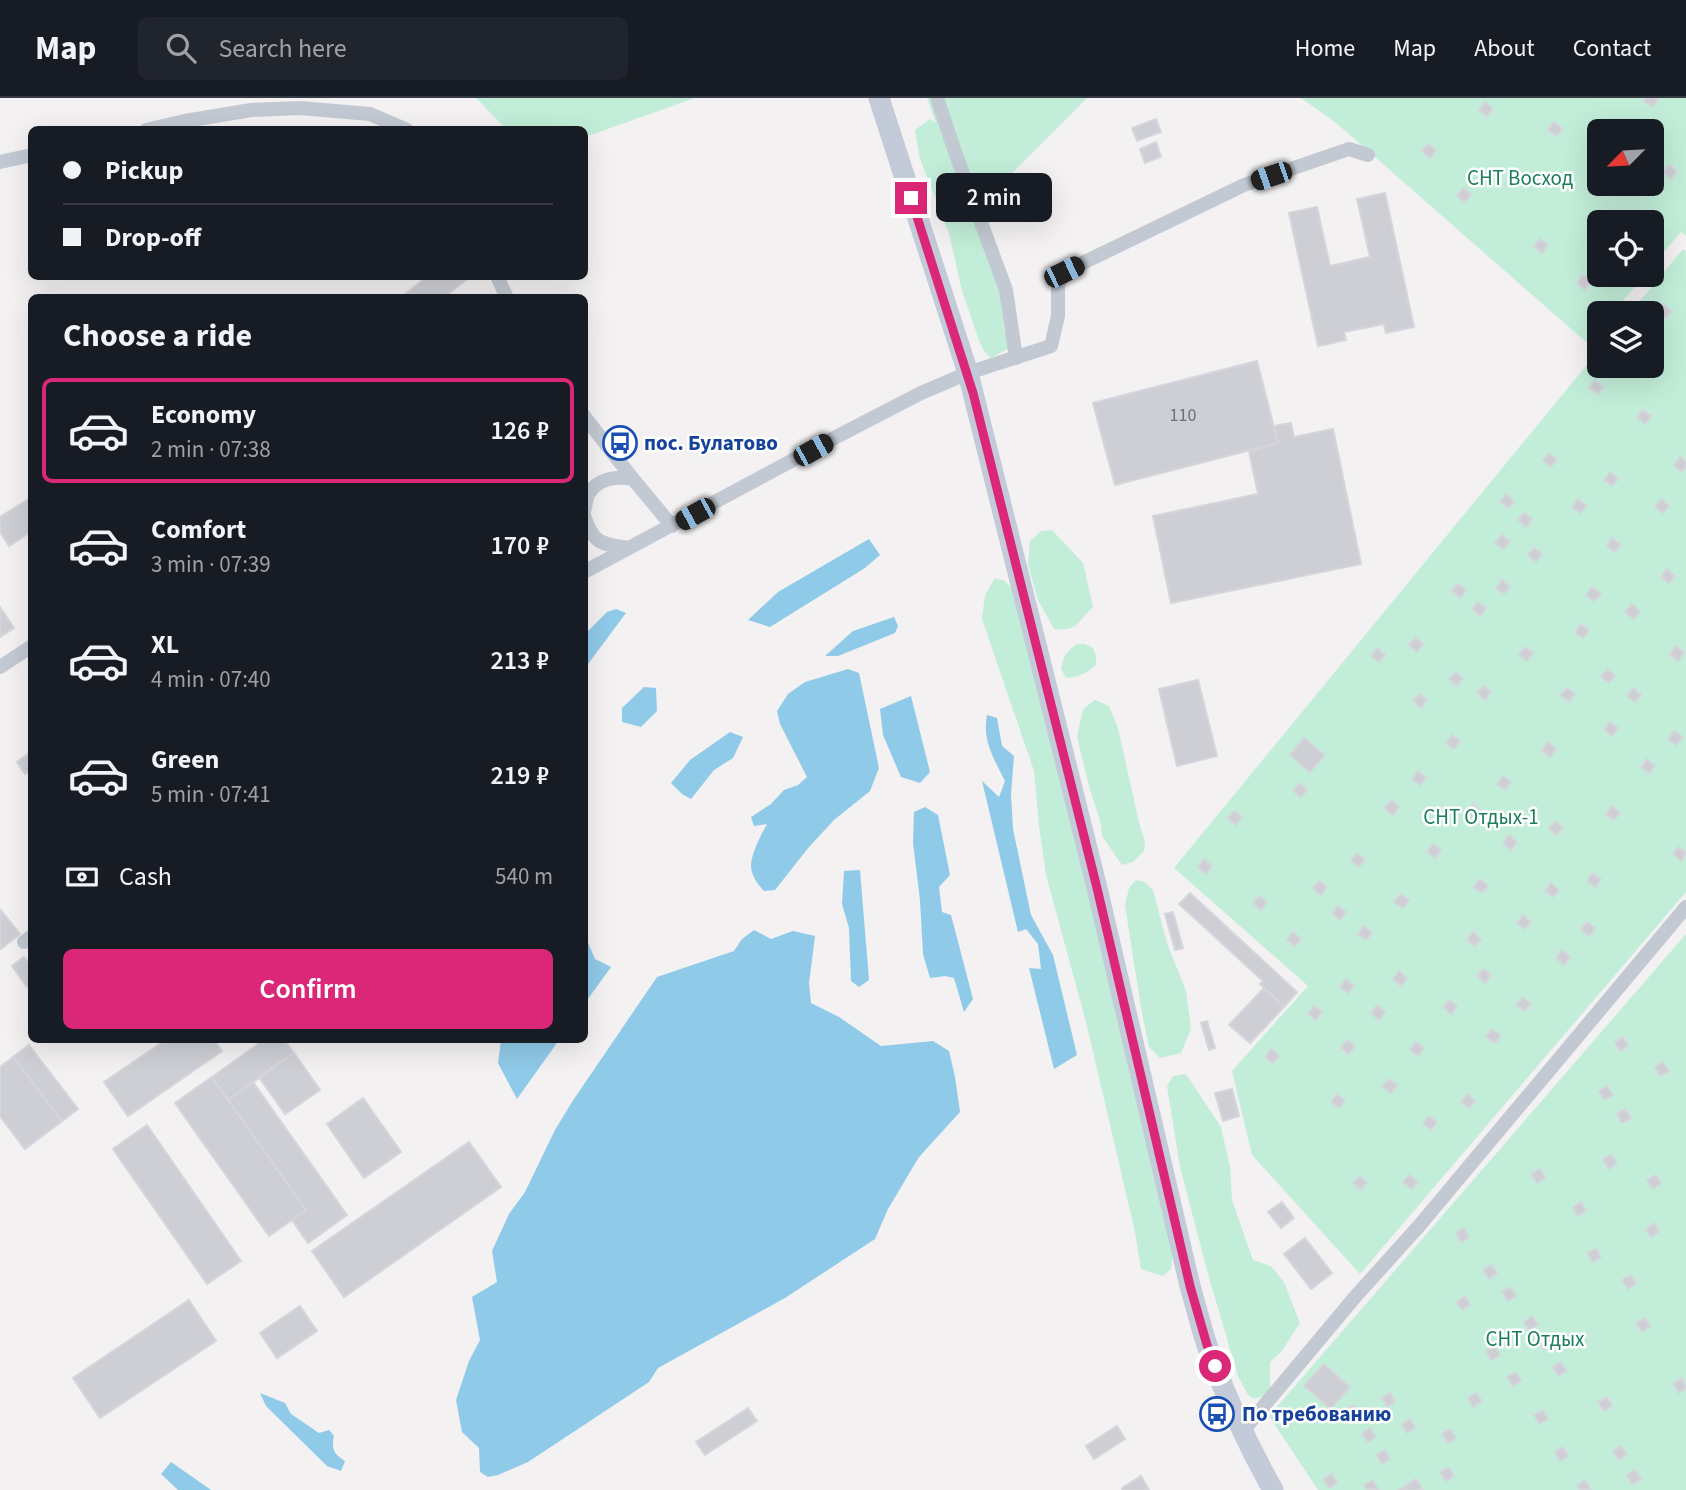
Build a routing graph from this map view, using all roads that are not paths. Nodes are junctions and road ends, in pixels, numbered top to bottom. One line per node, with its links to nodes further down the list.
1 (879, 98): 9 (main road)
2 (937, 98): 8 (street)
3 (163, 126): 4 (street)
4 (398, 126)
5 (1368, 155): 8 (street)
6 (28, 156): 7 (street)
7 (0, 162)
8 (1016, 358): 9 (street)
9 (968, 373): 14 (street); 20 (main road)
10 (588, 421): 11 (street)
11 (632, 479): 12 (street); 14 (street)
12 (588, 498)
13 (588, 525): 15 (street)
14 (672, 526): 15 (street)
15 (629, 548): 16 (street)
16 (588, 570)
17 (28, 649): 18 (street)
18 (0, 667)
19 (1686, 907): 20 (street)
20 (1242, 1432): 21 (main road)
21 (1273, 1490)

